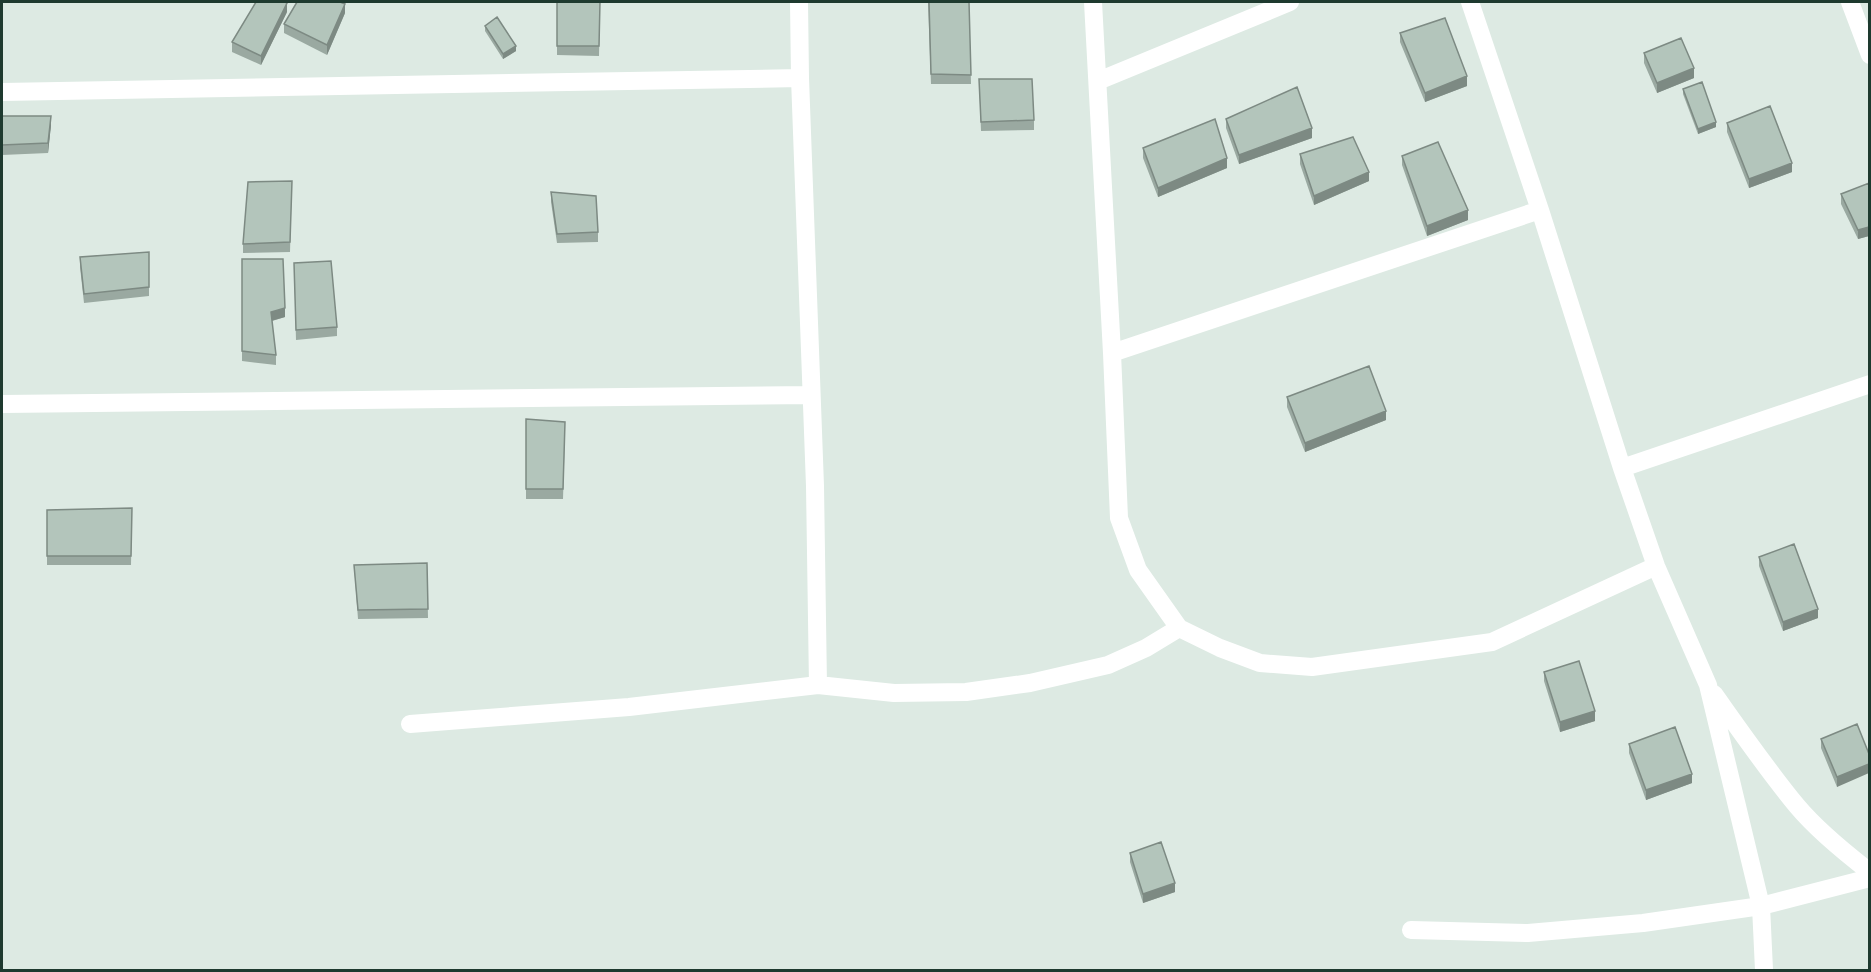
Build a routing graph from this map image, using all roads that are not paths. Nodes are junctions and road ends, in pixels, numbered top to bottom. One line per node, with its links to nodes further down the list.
1 (799, 2): 7 (street)
2 (1094, 2): 8 (street)
3 (1290, 2): 8 (street)
4 (1470, 2): 10 (street)
5 (1850, 2): 6 (street)
6 (1869, 55)
7 (800, 78): 9 (street); 13 (street)
8 (1098, 81): 11 (street)
9 (2, 92)
10 (1540, 210): 11 (street); 15 (street)
11 (1112, 353): 17 (street)
12 (1869, 384): 15 (street)
13 (811, 394): 14 (street); 18 (street)
14 (2, 404)
15 (1622, 468): 16 (street)
16 (1656, 566): 17 (street); 19 (street)
17 (1179, 628): 18 (street)
18 (819, 685): 20 (street)
19 (1708, 685): 21 (street); 23 (street)
20 (410, 723)
21 (1869, 872)
22 (1869, 878): 23 (street)
23 (1761, 906): 24 (street); 25 (street)
24 (1410, 930)
25 (1764, 970)

